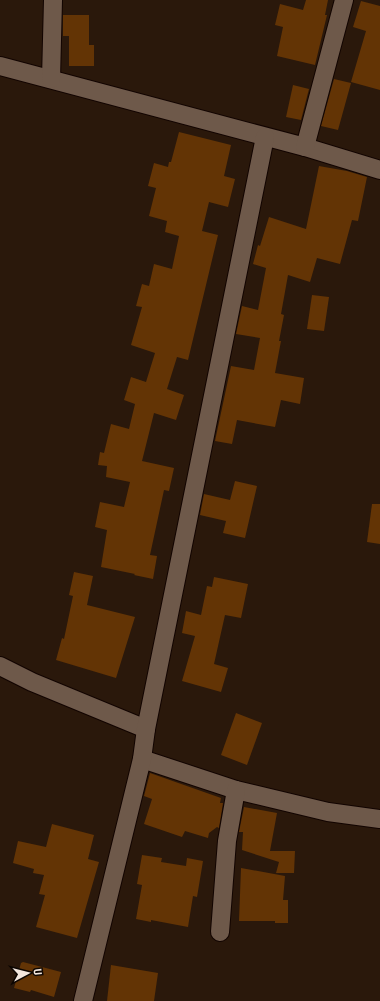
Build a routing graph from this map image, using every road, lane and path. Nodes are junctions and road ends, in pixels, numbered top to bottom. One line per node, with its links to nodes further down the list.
1 (53, 0): 4 (street)
2 (344, 0): 6 (street)
3 (0, 66): 4 (street)
4 (51, 79): 5 (street)
5 (265, 137): 6 (street); 9 (street)
6 (305, 147): 7 (street)
7 (380, 170)
8 (0, 666): 9 (street)
9 (146, 729): 10 (street)
10 (142, 759): 11 (street); 14 (street)
11 (236, 790): 12 (street); 13 (street)
12 (380, 819)
13 (220, 932)
14 (83, 1001)

